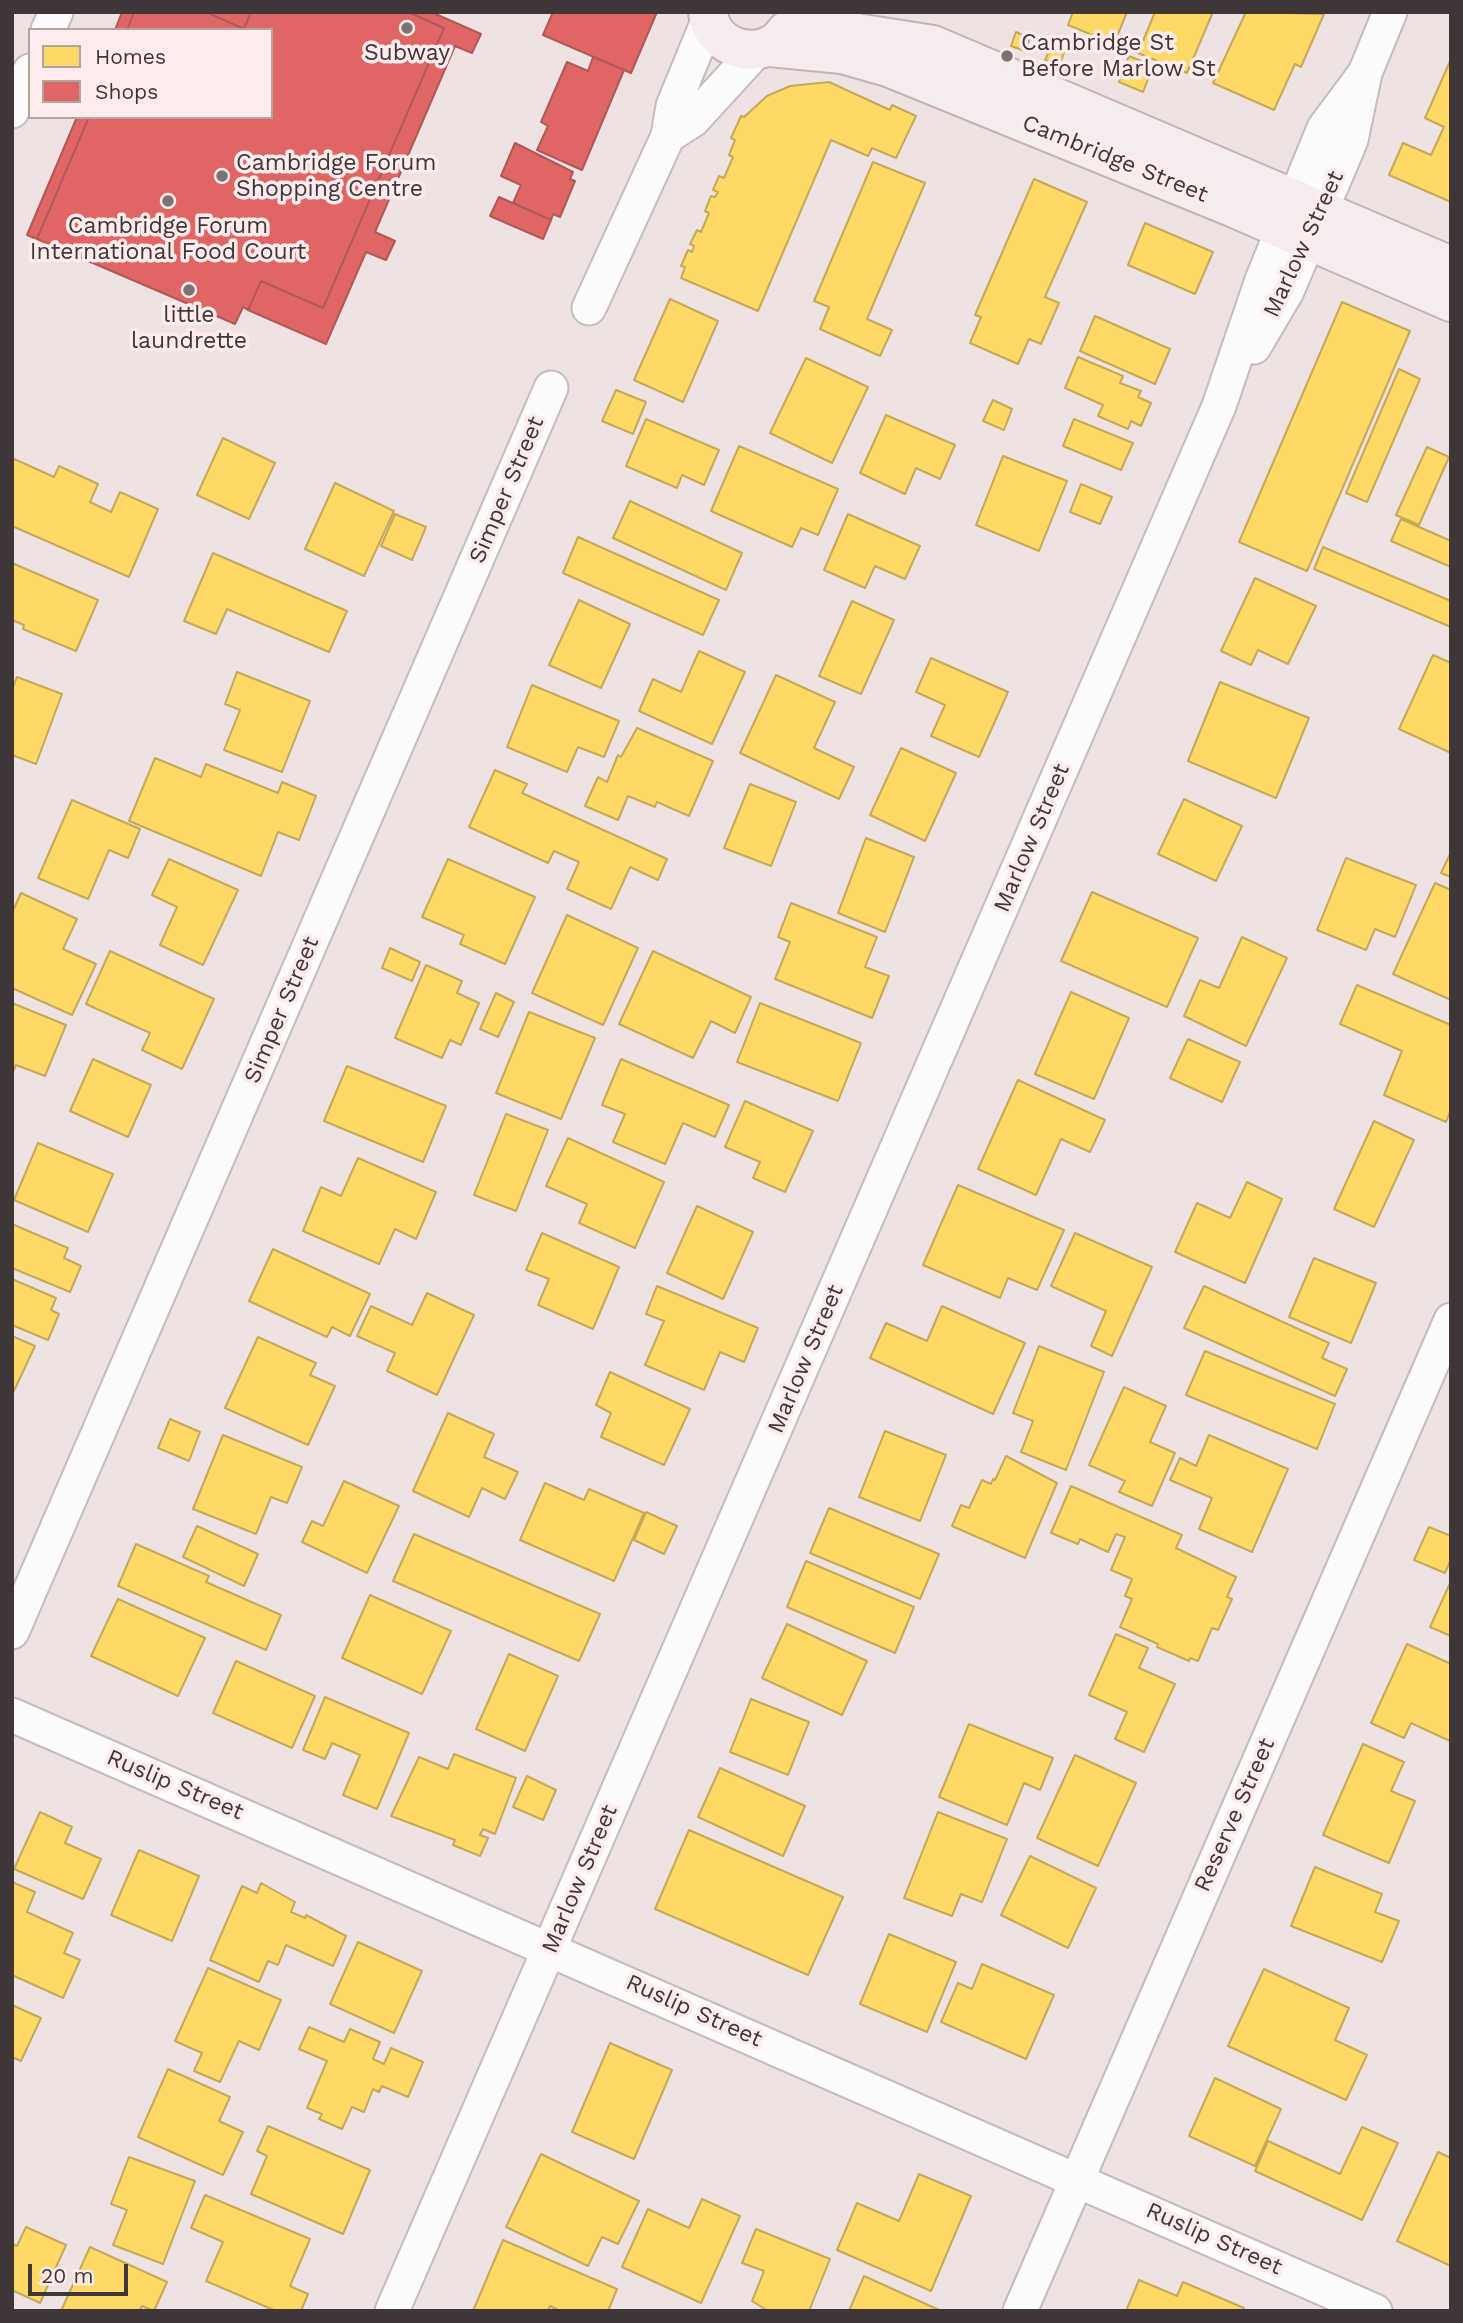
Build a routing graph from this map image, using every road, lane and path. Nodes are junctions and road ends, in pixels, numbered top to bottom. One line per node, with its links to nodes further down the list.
1 (792, 12): 5 (main road)
2 (801, 12): 9 (main road, Cambridge Street)
3 (1390, 12): 9 (street, Marlow Street)
4 (708, 17): 5 (main road, Cambridge Street); 8 (street)
5 (763, 49): 8 (street); 9 (main road, Cambridge Street)
6 (28, 75): 7 (street)
7 (12, 111)
8 (668, 136): 12 (street)
9 (1302, 219): 10 (main road, Cambridge Street); 11 (main road, Cambridge Street); 17 (street, Marlow Street)
10 (1451, 266)
11 (1451, 302)
12 (589, 308)
13 (551, 388): 15 (street, Simper Street)
14 (1451, 1320): 18 (street, Reserve Street)
15 (12, 1632)
16 (12, 1715): 17 (street, Ruslip Street)
17 (550, 1948): 18 (street, Ruslip Street); 19 (street, Marlow Street)
18 (1077, 2179): 20 (street, Reserve Street); 21 (street, Ruslip Street)
19 (392, 2311)
20 (1020, 2311)
21 (1376, 2311)

